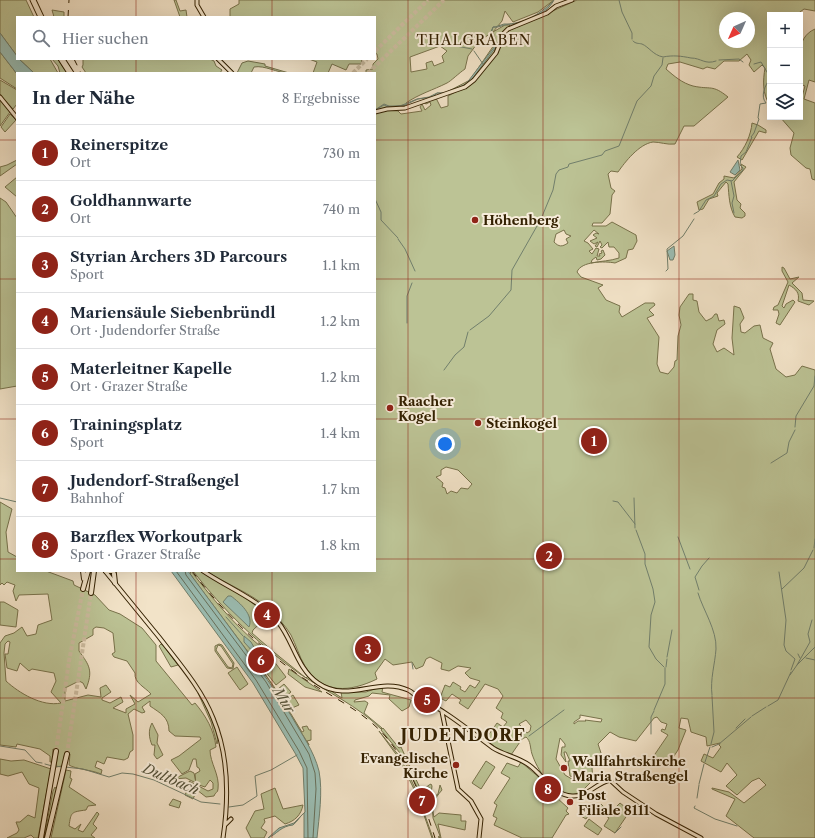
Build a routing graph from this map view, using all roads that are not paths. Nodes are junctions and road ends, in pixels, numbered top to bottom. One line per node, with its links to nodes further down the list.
1 (33, 0): 4 (main road)
2 (197, 0): 5 (main road)
3 (572, 0): 11 (main road)
4 (41, 16)
5 (203, 16)
6 (63, 60): 8 (main road)
7 (219, 60): 9 (main road)
8 (69, 72)
9 (231, 72)
10 (0, 97): 12 (main road)
11 (376, 112)
12 (16, 117)
13 (83, 572): 14 (highway)
14 (88, 572)
15 (94, 572): 21 (highway)
16 (107, 572): 19 (main road)
17 (115, 572): 19 (highway); 20 (highway)
18 (205, 572): 22 (main road)
19 (109, 576): 20 (main road)
20 (115, 583): 26 (main road)
21 (91, 593)
22 (442, 712): 30 (main road); 31 (main road)
23 (56, 751): 27 (highway)
24 (67, 754): 28 (highway)
25 (231, 819): 26 (main road)
26 (225, 825): 29 (main road)
27 (42, 838)
28 (47, 838)
29 (223, 838)
30 (479, 838)
31 (701, 838)

